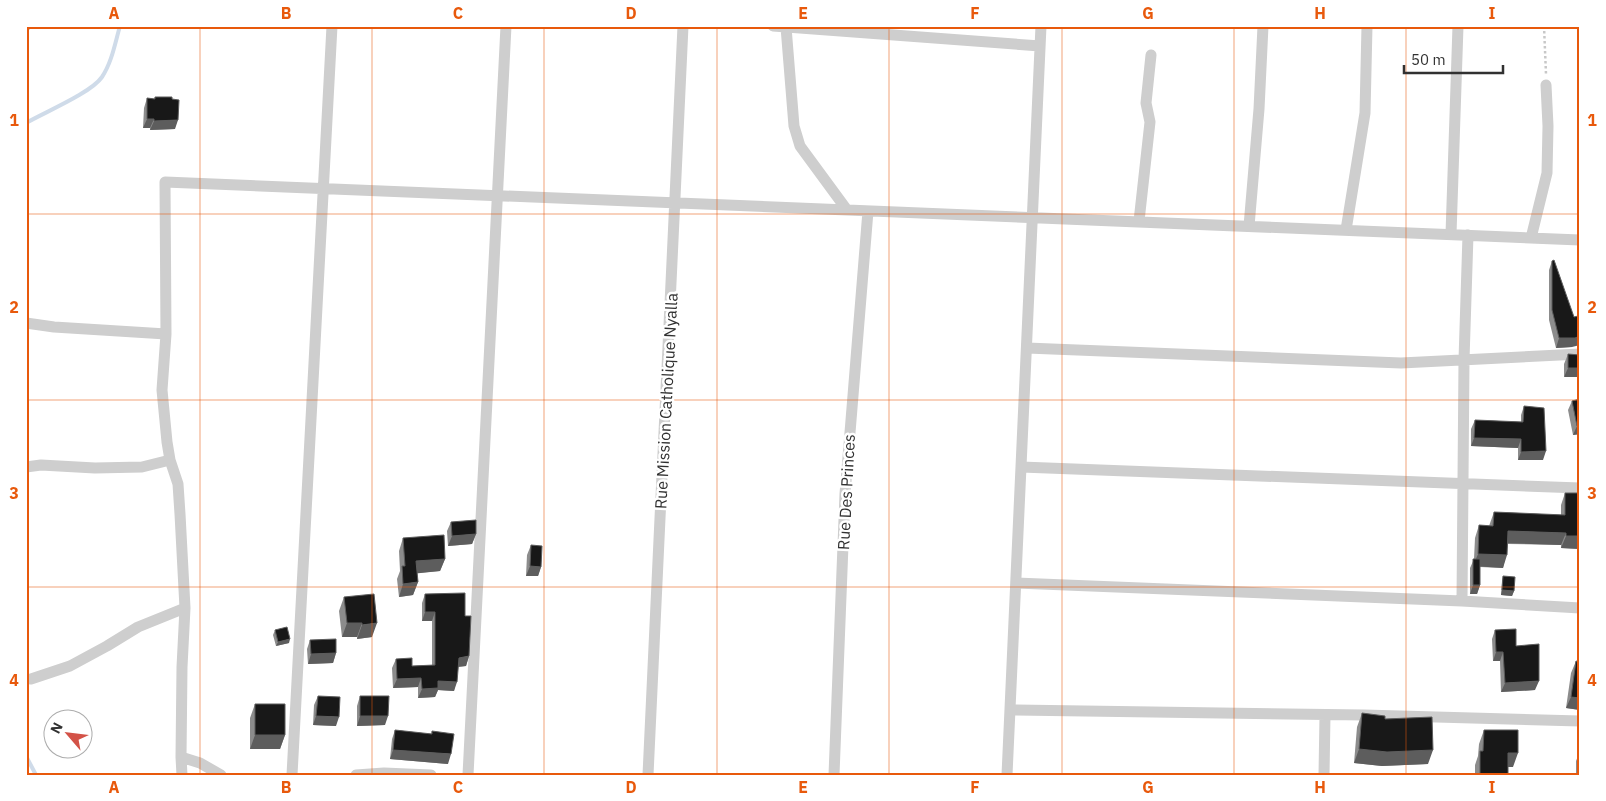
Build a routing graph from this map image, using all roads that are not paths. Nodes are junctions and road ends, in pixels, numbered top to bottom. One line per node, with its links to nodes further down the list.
1 (332, 26): 13 (street)
2 (506, 26): 14 (street)
3 (683, 26): 15 (street, Rue Mission Catholique Nyalla)
4 (773, 26): 9 (street)
5 (1041, 26): 10 (street)
6 (1263, 26): 20 (street)
7 (1367, 26): 21 (street)
8 (1458, 26): 22 (street)
9 (786, 27): 10 (street); 16 (street)
10 (1040, 46): 18 (street)
11 (1151, 56): 19 (street)
12 (1546, 85): 24 (street)
13 (324, 188): 14 (street); 27 (street); 47 (street)
14 (498, 196): 15 (street); 50 (street)
15 (675, 203): 16 (street); 51 (street, Rue Mission Catholique Nyalla)
16 (847, 210): 17 (street)
17 (868, 210): 18 (street); 52 (street, Rue Des Princes)
18 (1032, 217): 19 (street); 28 (street)
19 (1139, 222): 20 (street)
20 (1249, 226): 21 (street)
21 (1346, 230): 22 (street)
22 (1451, 234): 23 (street)
23 (1468, 235): 24 (street); 30 (street)
24 (1531, 238): 25 (street)
25 (1580, 240)
26 (26, 323): 27 (street)
27 (166, 334): 31 (street)
28 (1027, 348): 30 (street); 33 (street)
29 (1580, 354): 30 (street)
30 (1464, 360): 34 (street)
31 (170, 460): 32 (street); 38 (street)
32 (26, 467)
33 (1021, 467): 34 (street); 36 (street)
34 (1464, 484): 35 (street); 37 (street)
35 (1580, 488)
36 (1016, 583): 37 (street); 41 (street)
37 (1462, 601): 39 (street)
38 (185, 608): 40 (street); 44 (street)
39 (1580, 608)
40 (31, 679)
41 (1010, 710): 42 (street); 53 (street)
42 (1325, 715): 43 (street); 54 (street)
43 (1580, 720)
44 (181, 757): 45 (street); 46 (street)
45 (182, 775)
46 (220, 775)
47 (292, 775)
48 (356, 775): 49 (street)
49 (431, 775)
50 (468, 775)
51 (648, 775)
52 (834, 775)
53 (1007, 775)
54 (1324, 775)

